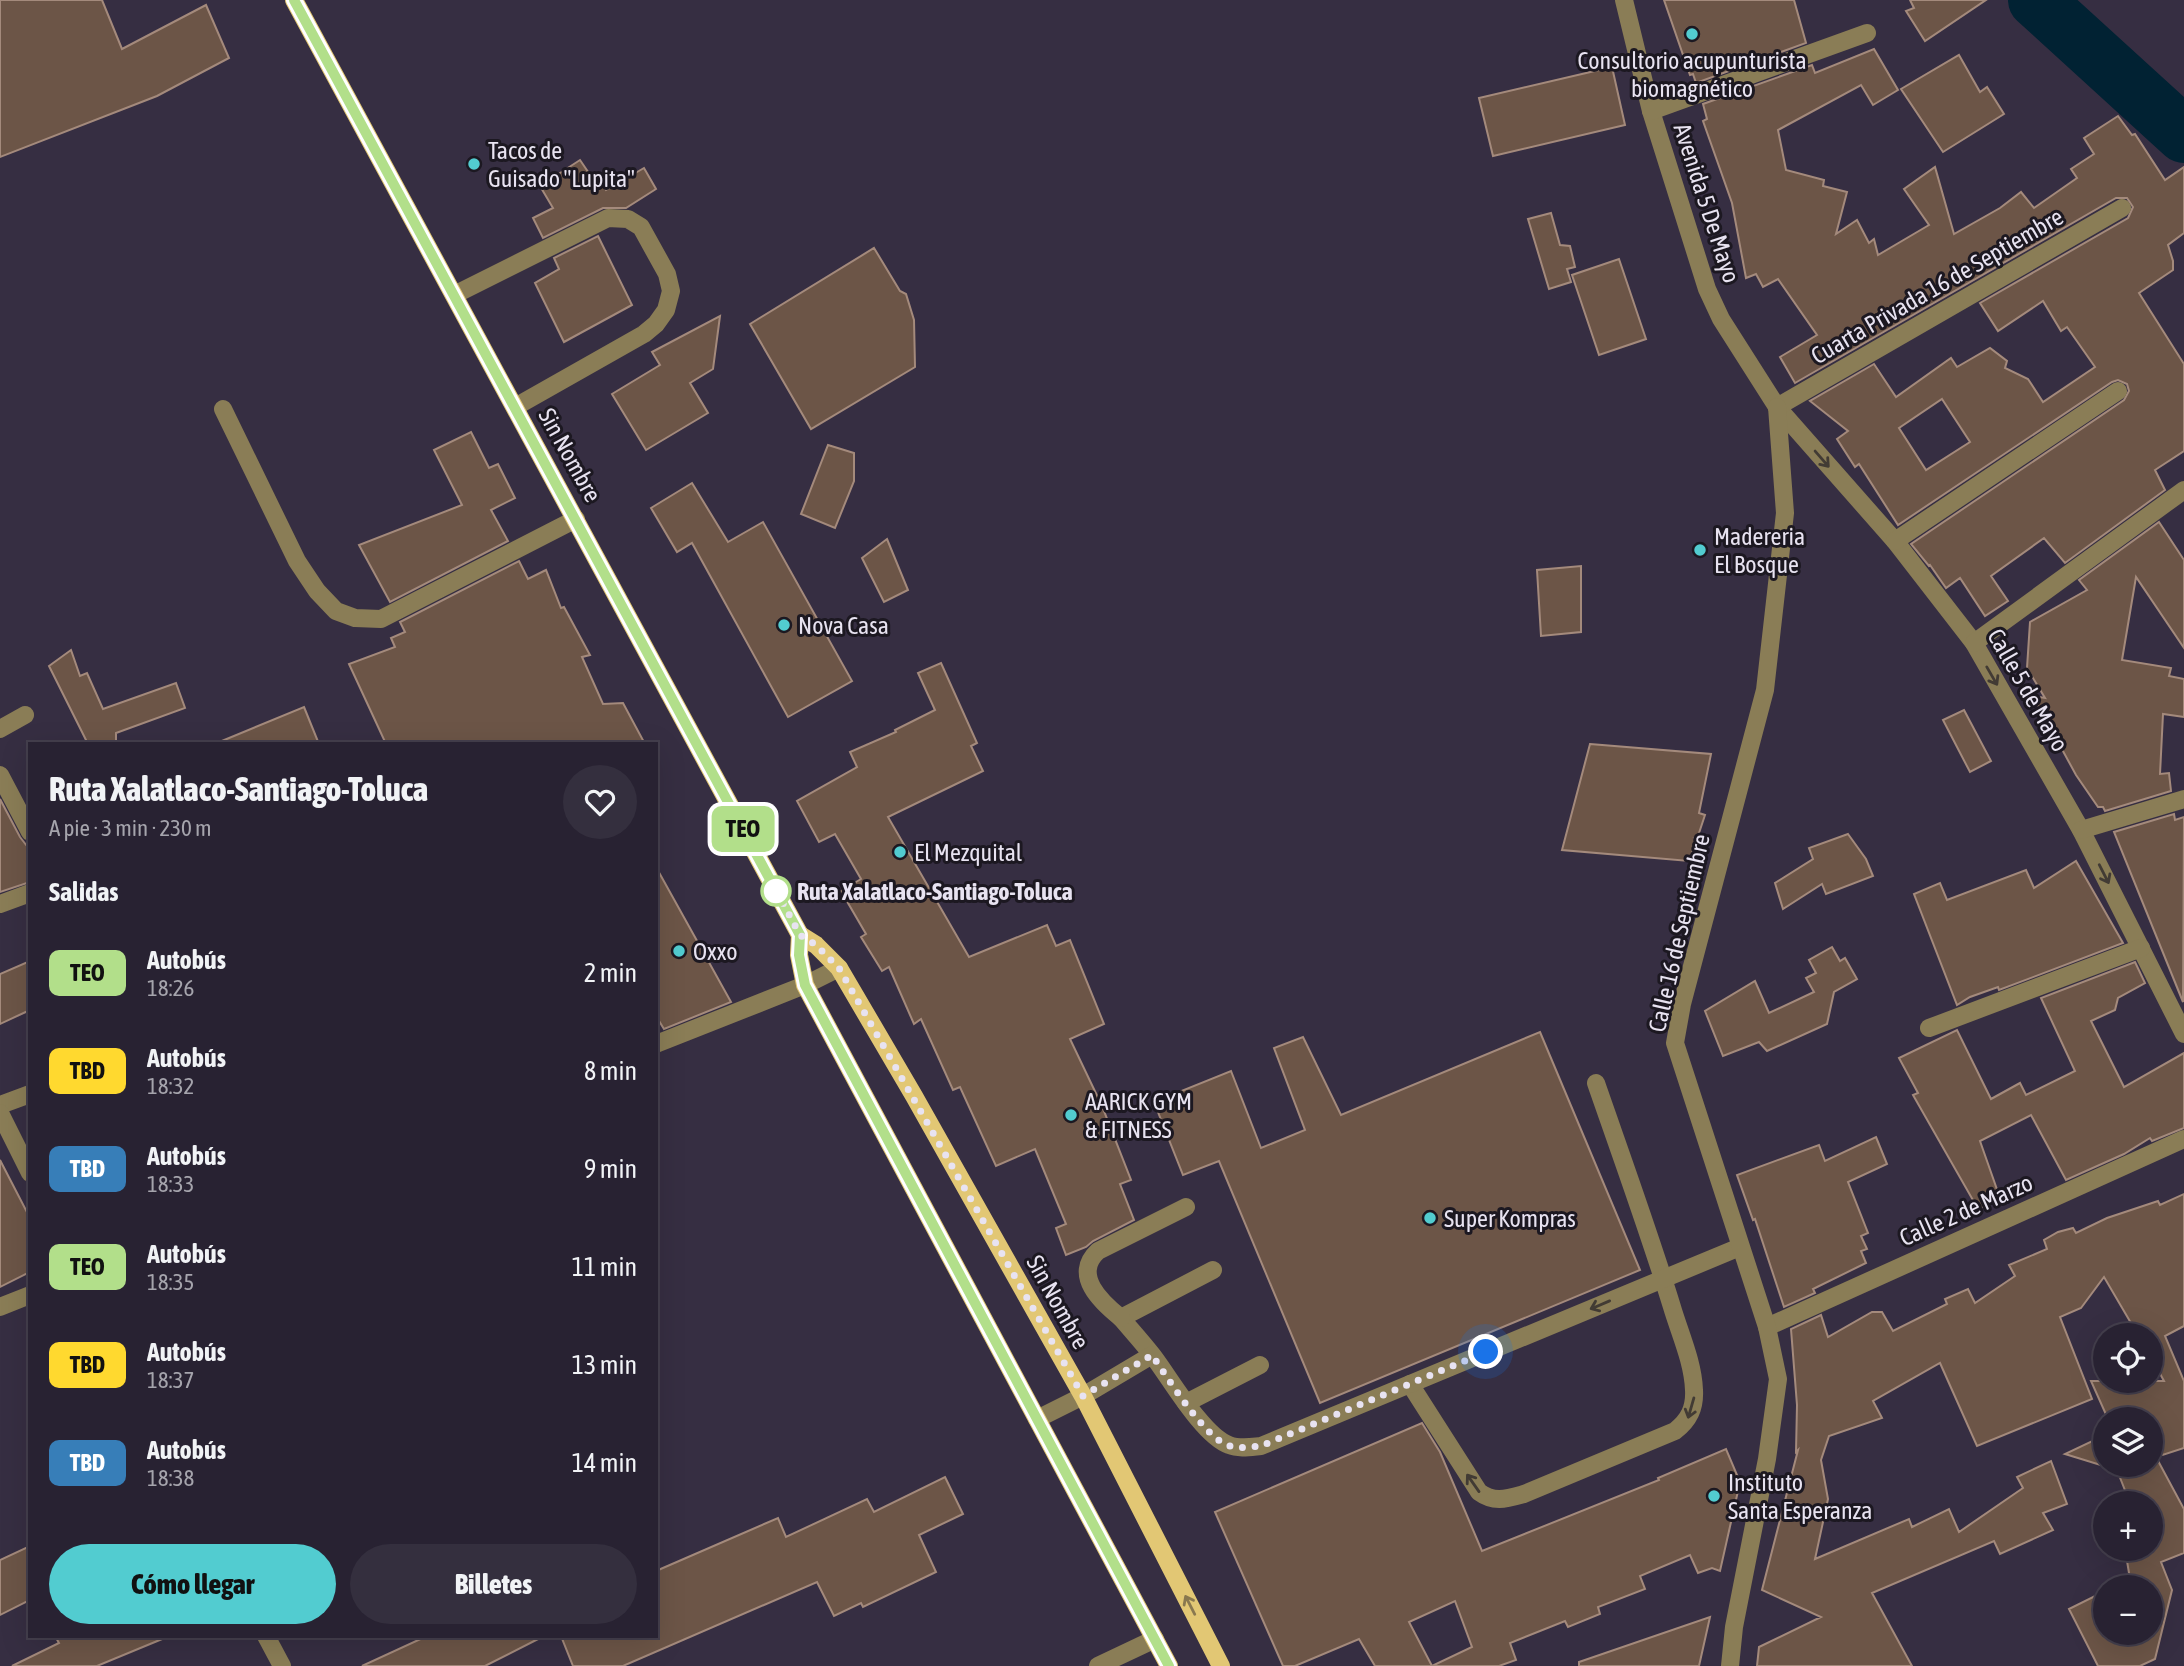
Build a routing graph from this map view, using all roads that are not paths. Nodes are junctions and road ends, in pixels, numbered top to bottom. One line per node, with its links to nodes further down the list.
1 (294, 0): 6 (main road, Sin Nombre)
2 (1624, 0): 4 (street, Avenida 5 De Mayo)
3 (1867, 33): 4 (street)
4 (1651, 111): 9 (street, Avenida 5 De Mayo)
5 (2122, 208): 9 (street, Cuarta Privada 16 de Septiembre)
6 (454, 296): 8 (main road, Sin Nombre); 8 (street)
7 (2118, 391): 13 (street)
8 (515, 407): 12 (main road, Sin Nombre)
9 (1777, 407): 13 (street, Calle 5 de Mayo, one-way to 13); 37 (street, Calle 16 de Septiembre)
10 (223, 409): 12 (street)
11 (2184, 490): 14 (street)
12 (576, 519): 23 (main road, Sin Nombre)
13 (1895, 541): 14 (street, Calle 5 de Mayo)
14 (1974, 643): 20 (street, Calle 5 de Mayo, one-way to 20)
15 (24, 715): 16 (street)
16 (0, 729)
17 (0, 775): 19 (street)
18 (2184, 799): 20 (street)
19 (28, 828)
20 (2081, 830): 24 (street, Calle 5 de Mayo, one-way to 24)
21 (28, 894): 22 (street)
22 (0, 904)
23 (800, 935): 25 (main road, Sin Nombre); 26 (main road)
24 (2141, 948): 27 (street); 28 (street, Calle 5 de Mayo)
25 (839, 968): 26 (street); 47 (main road, Sin Nombre)
26 (805, 985): 29 (street); 49 (main road)
27 (1928, 1028)
28 (2184, 1034)
29 (658, 1043)
30 (1597, 1083): 39 (street)
31 (28, 1095): 32 (street)
32 (0, 1105)
33 (0, 1114): 35 (street)
34 (2184, 1139): 43 (street, Calle 2 de Marzo)
35 (28, 1169)
36 (1186, 1207): 42 (street)
37 (1740, 1247): 39 (street); 43 (street, Calle 16 de Septiembre)
38 (1213, 1270): 42 (street)
39 (1663, 1279): 46 (street, one-way to 46); 46 (street, one-way to 46)
40 (28, 1296): 41 (street)
41 (0, 1307)
42 (1121, 1318): 44 (street)
43 (1767, 1326): 56 (street, Calle 16 de Septiembre)
44 (1152, 1355): 47 (street); 48 (street)
45 (1260, 1365): 48 (street)
46 (1410, 1384): 48 (street)
47 (1083, 1396): 49 (street); 55 (main road, Sin Nombre, one-way to 47)
48 (1186, 1403)
49 (1037, 1419): 51 (main road)
50 (267, 1638): 52 (street)
51 (1154, 1639): 53 (street); 54 (main road)
52 (282, 1666)
53 (1098, 1666)
54 (1169, 1666)
55 (1221, 1666)
56 (1730, 1666)

